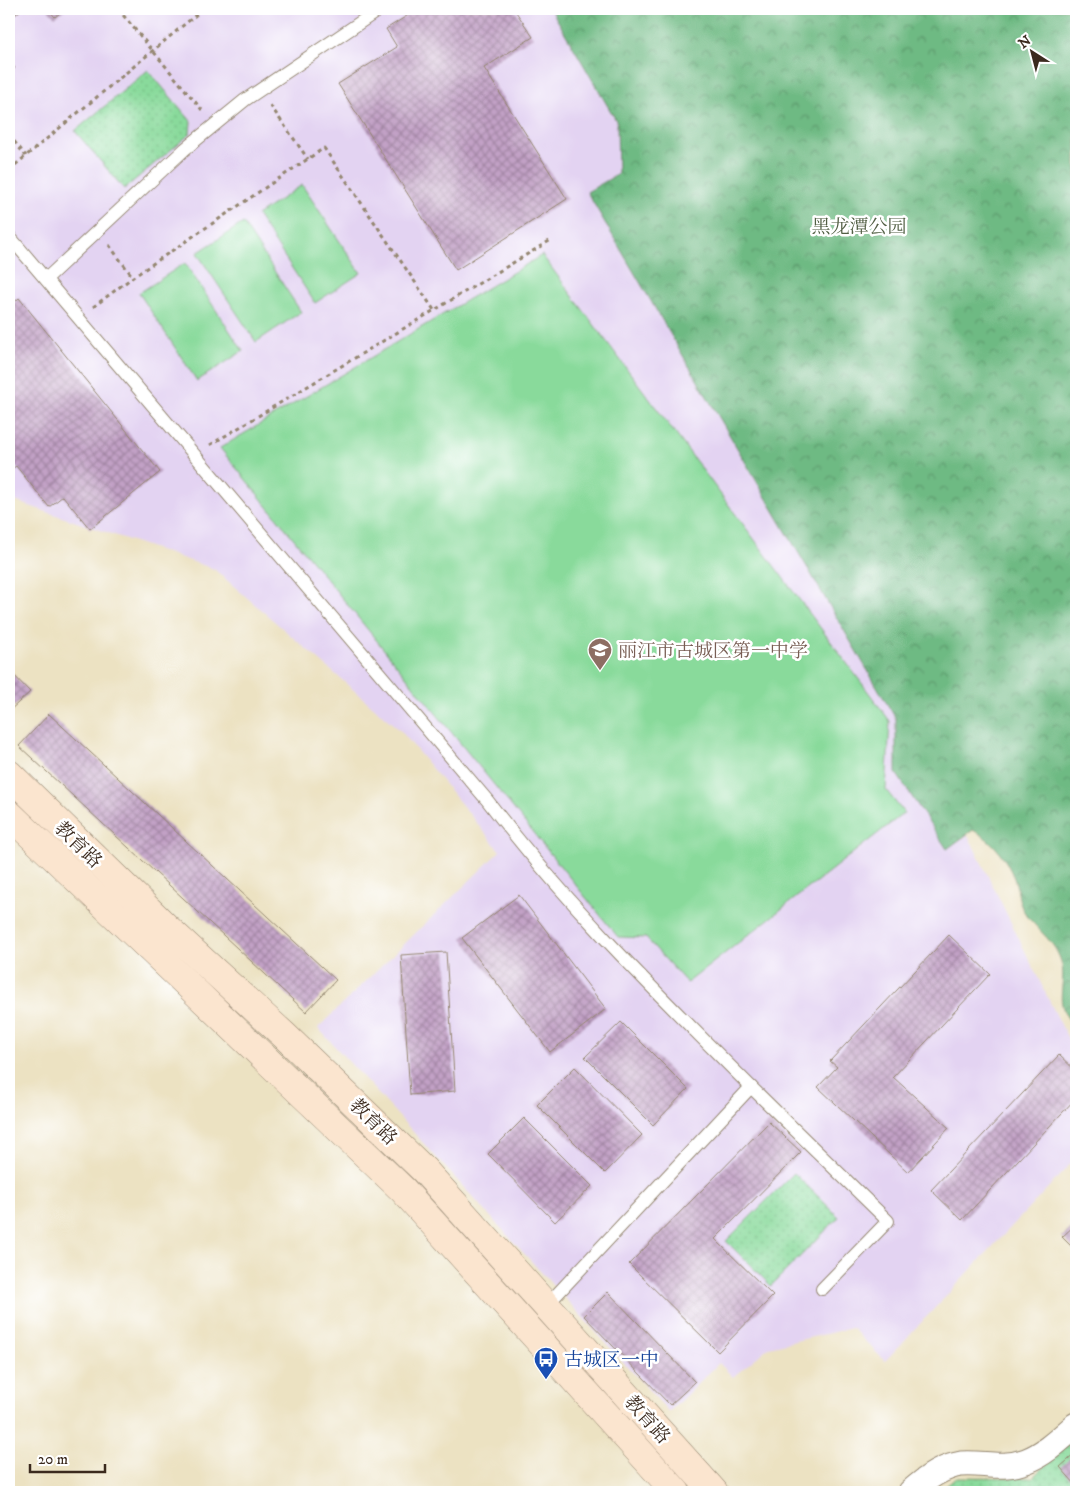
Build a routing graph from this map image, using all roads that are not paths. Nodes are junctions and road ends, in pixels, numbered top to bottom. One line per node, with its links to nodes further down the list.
1 (380, 9): 3 (lane)
2 (9, 236): 3 (lane)
3 (46, 279): 6 (lane)
4 (9, 774): 8 (street, 教育路)
5 (9, 814): 10 (street, 教育路)
6 (751, 1087): 7 (lane); 8 (lane)
7 (822, 1289)
8 (546, 1306): 11 (street, 教育路)
9 (1076, 1424): 12 (street)
10 (676, 1492)
11 (714, 1492)
12 (911, 1492)

